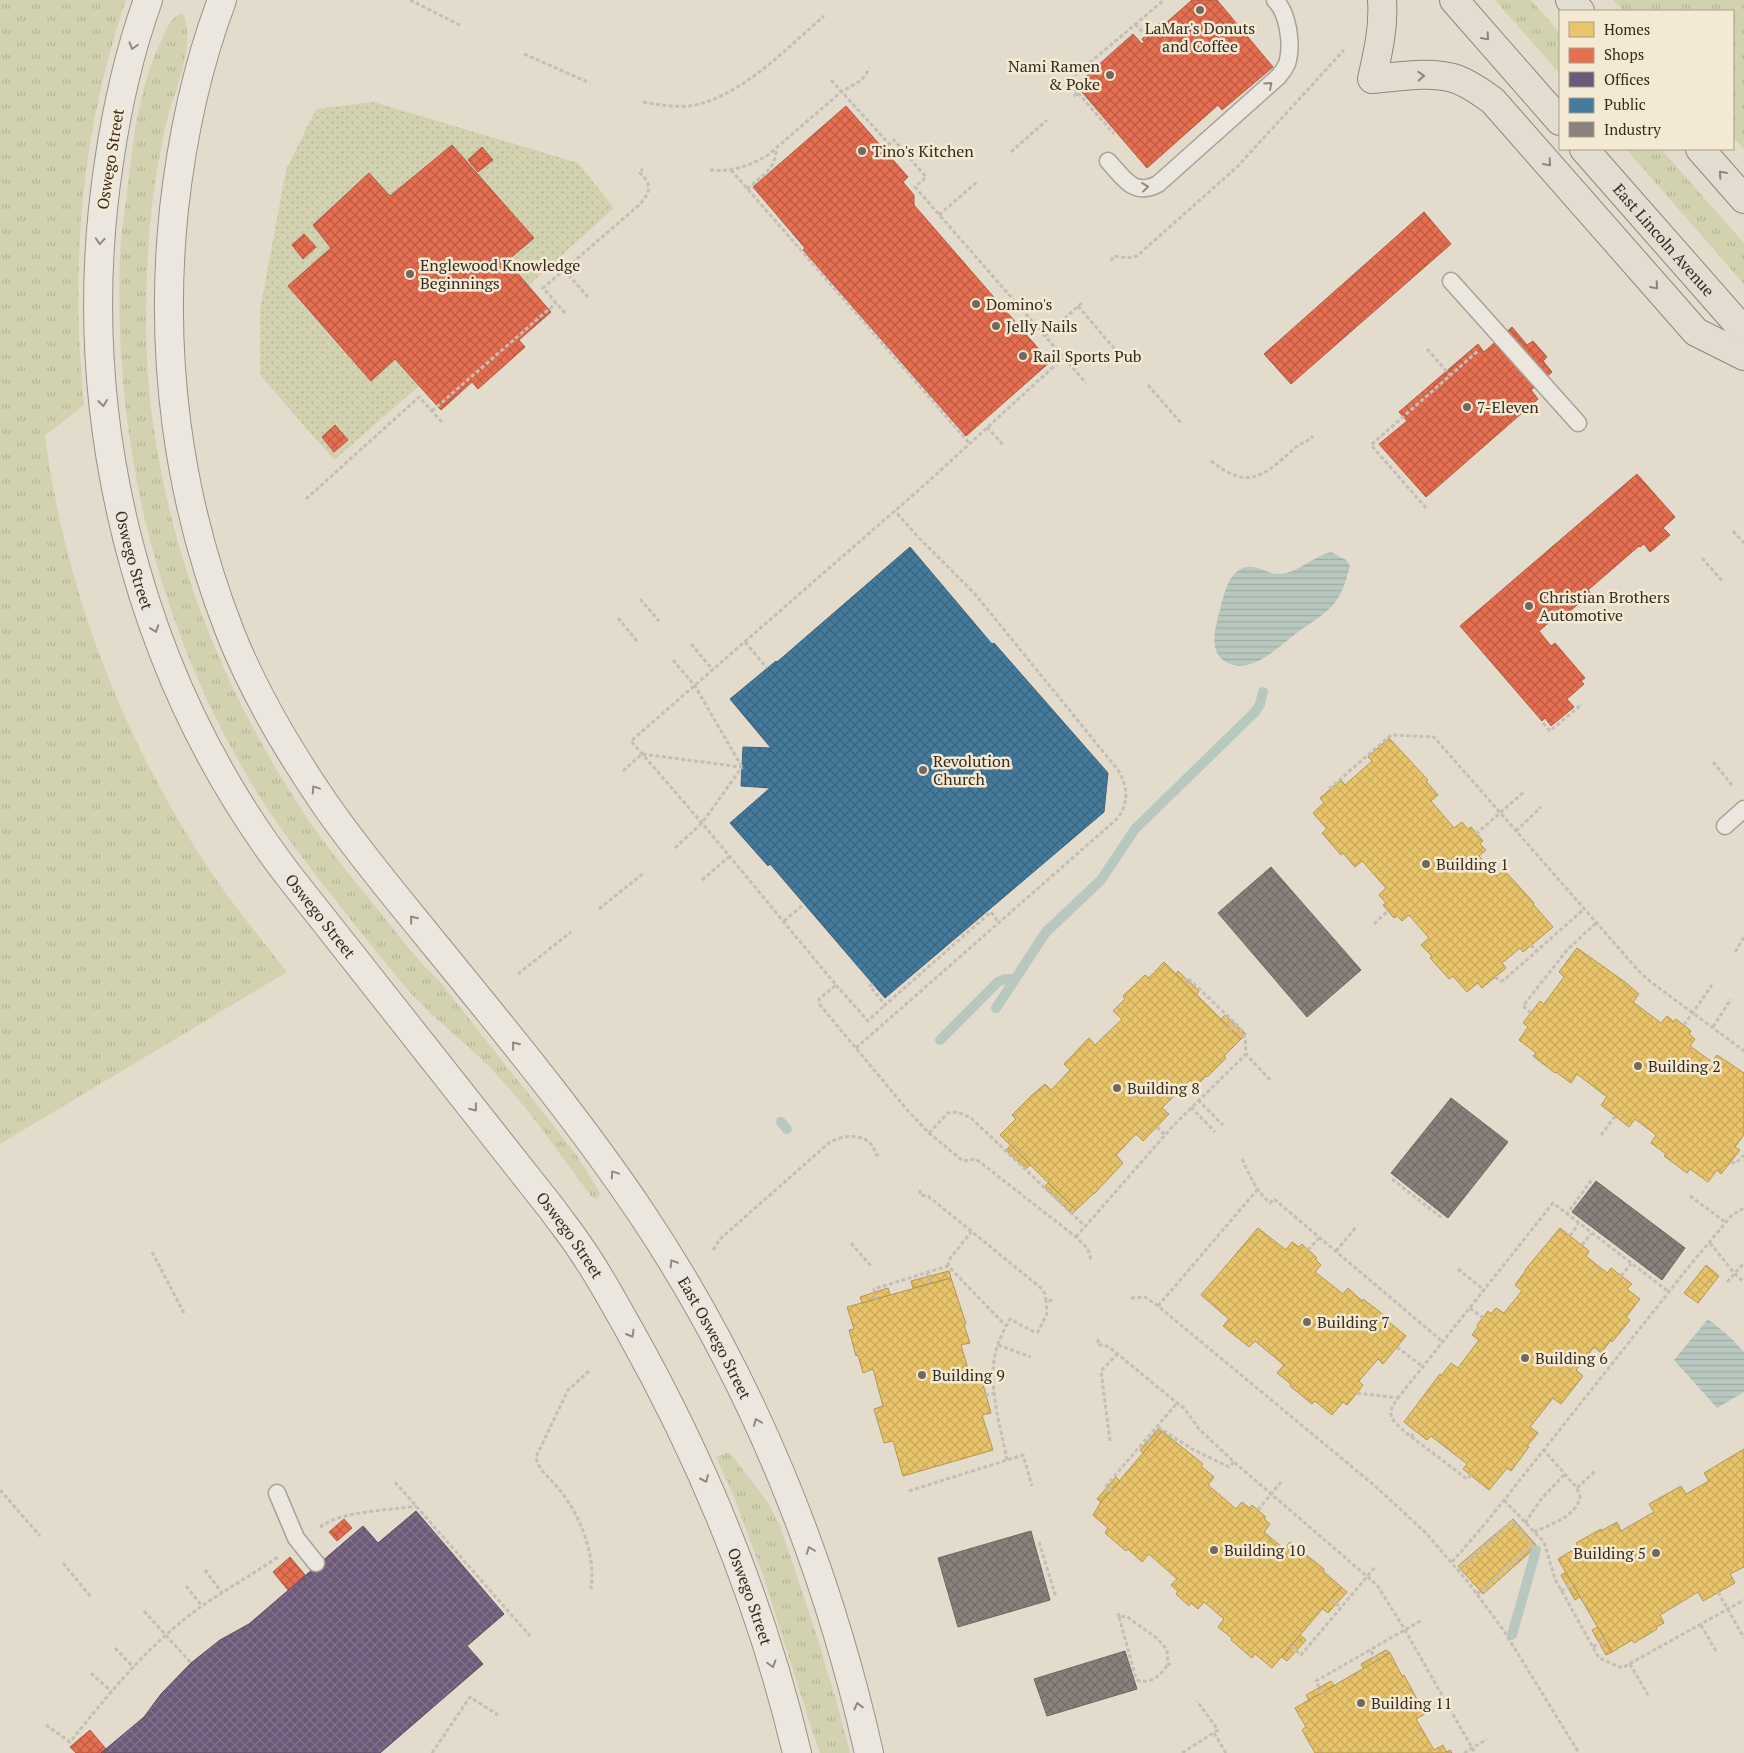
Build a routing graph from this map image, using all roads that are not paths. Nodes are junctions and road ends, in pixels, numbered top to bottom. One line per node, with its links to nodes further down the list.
1 (148, 0): 21 (main road, Oswego Street, one-way to 21)
2 (222, 0): 22 (main road, East Oswego Street, one-way to 2)
3 (1275, 0): 11 (lane, one-way to 3)
4 (1382, 0): 15 (main road, one-way to 15)
5 (1454, 0): 8 (main road, one-way to 8)
6 (1570, 0): 7 (main road)
7 (1579, 10)
8 (1559, 120)
9 (1585, 150): 14 (main road, East Lincoln Avenue)
10 (1701, 150): 12 (main road, one-way to 10)
11 (1108, 161)
12 (1744, 198)
13 (1450, 281): 16 (lane)
14 (1744, 331)
15 (1744, 356)
16 (1578, 423)
17 (1744, 808): 18 (lane)
18 (1725, 826)
19 (278, 1493): 20 (lane)
20 (316, 1563)
21 (797, 1753)
22 (869, 1753)

